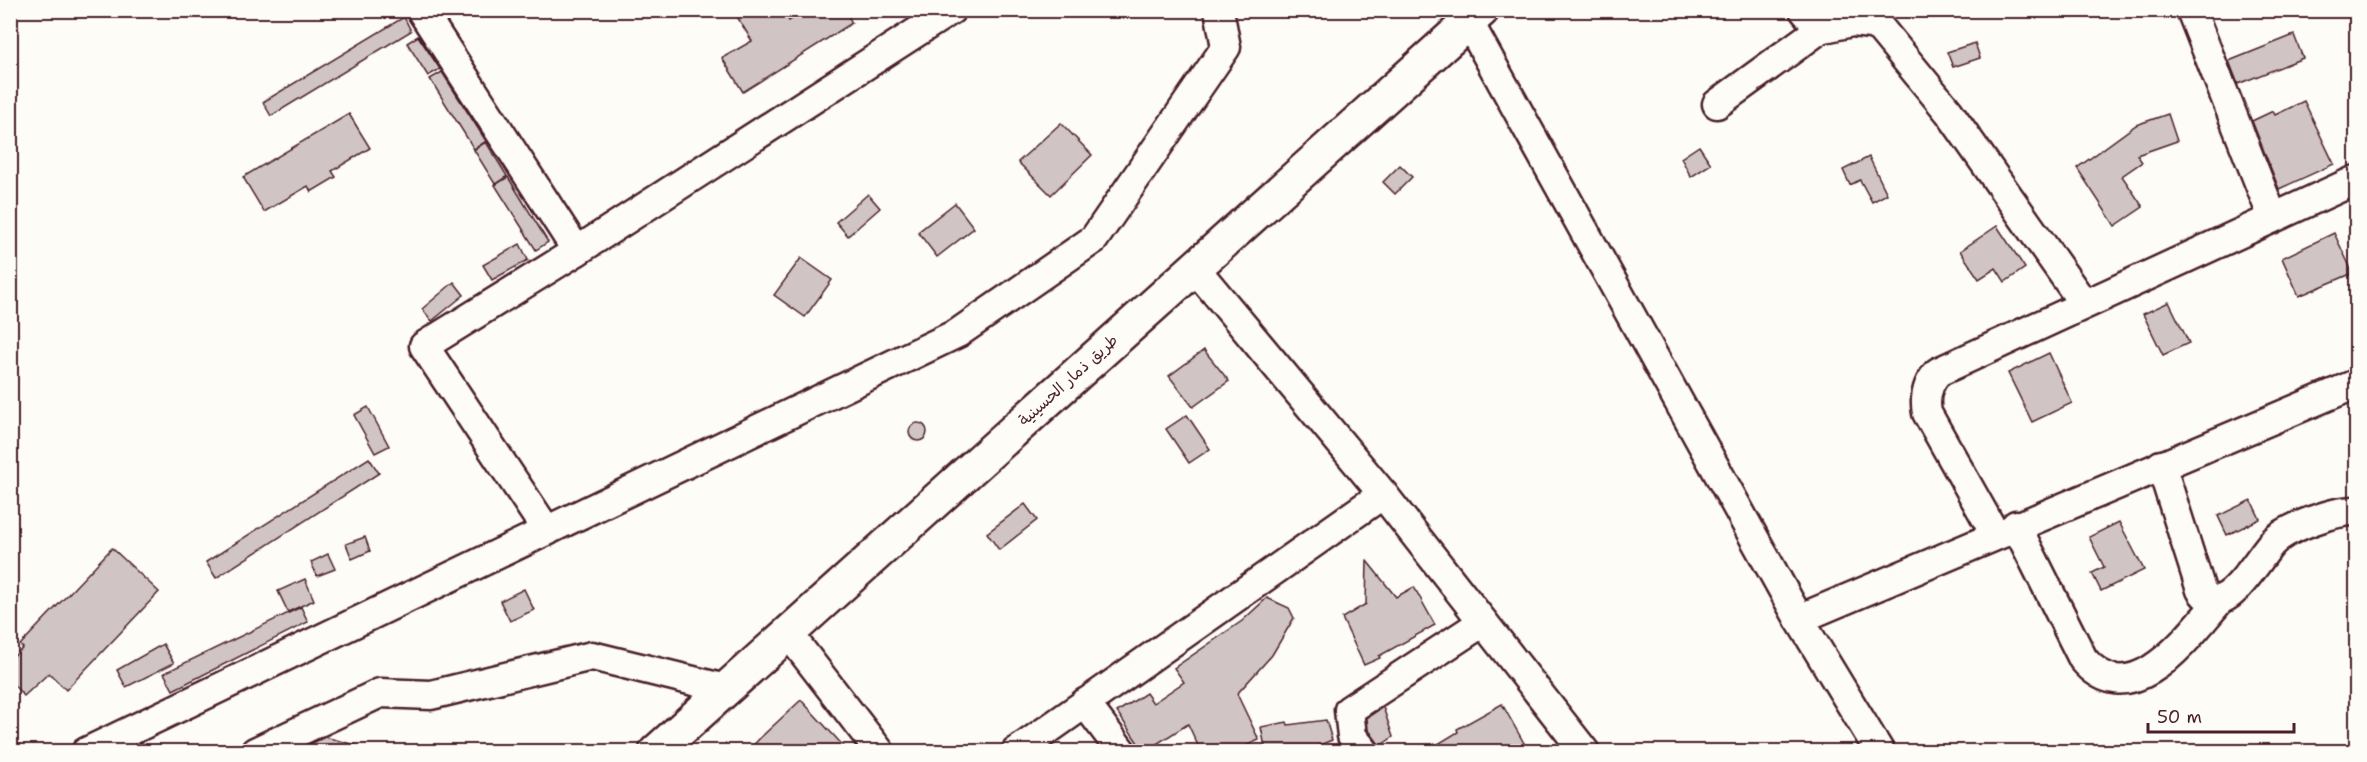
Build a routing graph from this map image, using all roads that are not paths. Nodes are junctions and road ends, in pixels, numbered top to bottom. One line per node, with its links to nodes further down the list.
1 (421, 10): 11 (street)
2 (951, 10): 11 (street)
3 (1219, 10): 19 (street)
4 (2191, 10): 10 (street)
5 (1471, 14): 12 (main road, طريق ذمار الحسينية); 21 (street)
6 (1856, 16): 7 (street); 13 (street)
7 (1812, 20): 8 (street)
8 (1717, 104)
9 (2356, 180): 10 (street)
10 (2273, 218): 13 (street)
11 (577, 251): 19 (street)
12 (1194, 267): 16 (street); 23 (main road, طريق ذمار الحسينية)
13 (2084, 304): 18 (street)
14 (2356, 384): 15 (street)
15 (2161, 465): 18 (street); 20 (street)
16 (1383, 494): 22 (street); 25 (street)
17 (2356, 511): 20 (street)
18 (2005, 530): 20 (street); 21 (street)
19 (547, 531): 26 (street)
20 (2220, 600)
21 (1799, 619): 34 (street)
22 (1483, 622): 32 (street); 33 (street)
23 (788, 633): 24 (main road, طريق ذمار الحسينية); 29 (street)
24 (726, 689): 27 (street); 28 (main road, طريق ذمار الحسينية)
25 (1085, 703): 30 (street); 31 (street)
26 (86, 752)
27 (255, 752)
28 (656, 752)
29 (880, 752)
30 (1016, 752)
31 (1122, 752)
32 (1365, 752)
33 (1585, 752)
34 (1880, 752)

